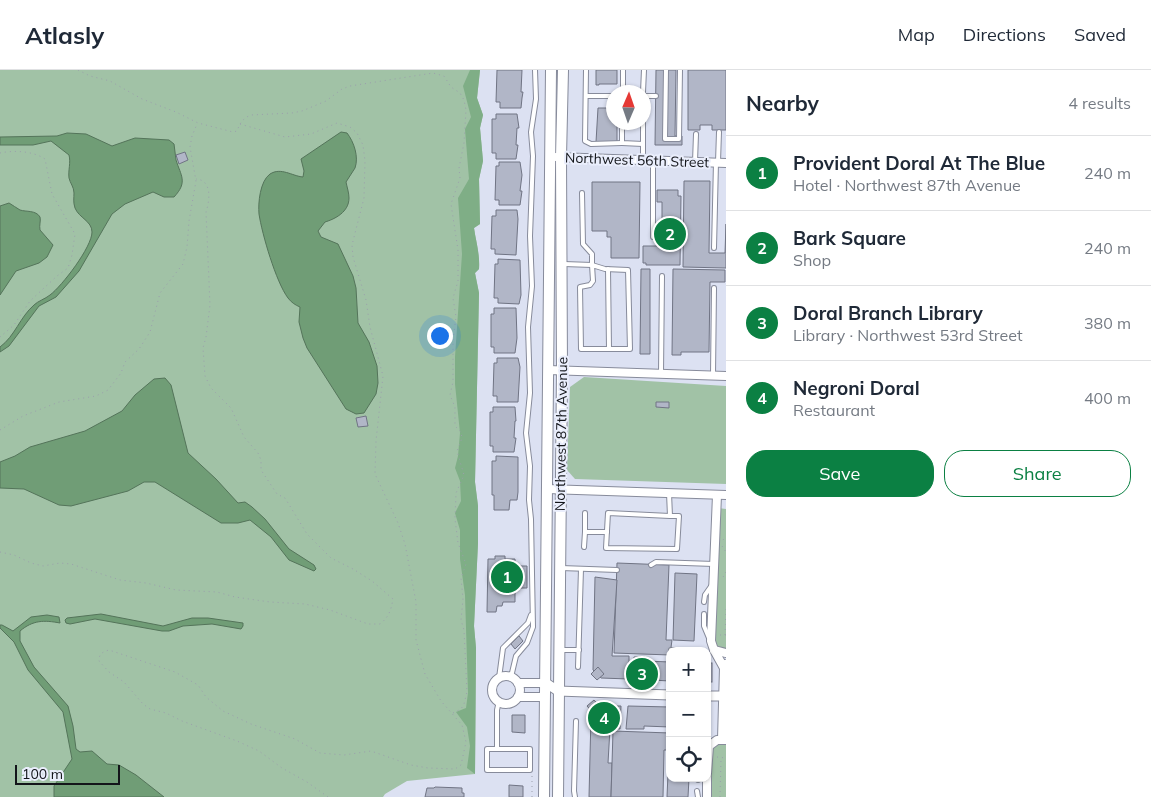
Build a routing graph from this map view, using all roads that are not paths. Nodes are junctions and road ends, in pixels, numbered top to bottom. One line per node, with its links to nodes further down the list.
1 (535, 70): 58 (lane)
2 (551, 70): 21 (main road, Northwest 87th Avenue)
3 (564, 70): 22 (main road, Northwest 87th Avenue)
4 (586, 70): 11 (lane)
5 (623, 70): 9 (lane)
6 (644, 70): 10 (lane)
7 (666, 70): 8 (lane)
8 (680, 70)
9 (623, 85)
10 (643, 85)
11 (586, 96): 12 (lane); 19 (lane)
12 (606, 96)
13 (651, 96): 14 (lane)
14 (656, 96)
15 (622, 130): 19 (lane)
16 (643, 130): 20 (lane)
17 (718, 132): 26 (lane)
18 (696, 134): 25 (lane)
19 (622, 143): 20 (lane)
20 (643, 144): 23 (lane)
21 (549, 157): 22 (street, Northwest 56th Street); 36 (main road, Northwest 87th Avenue)
22 (561, 157): 23 (street, Northwest 56th Street); 30 (main road, Northwest 87th Avenue)
23 (643, 160): 24 (street, Northwest 56th Street)
24 (653, 160): 25 (street, Northwest 56th Street); 28 (lane)
25 (695, 162): 26 (street, Northwest 56th Street)
26 (720, 162): 29 (lane)
27 (582, 193): 31 (lane)
28 (653, 237)
29 (714, 248)
30 (561, 264): 31 (lane); 37 (main road, Northwest 87th Avenue)
31 (592, 265): 32 (lane); 35 (lane)
32 (608, 269): 35 (lane); 35 (lane)
33 (662, 276): 38 (lane)
34 (714, 288): 39 (lane)
35 (609, 349)
36 (548, 370): 37 (street); 41 (main road, Northwest 87th Avenue)
37 (562, 370): 38 (street); 42 (main road, Northwest 87th Avenue)
38 (661, 373): 39 (street)
39 (713, 375): 40 (street)
40 (726, 376)
41 (548, 489): 42 (street); 72 (main road, Northwest 87th Avenue)
42 (560, 489): 43 (street); 53 (main road, Northwest 87th Avenue)
43 (669, 493): 44 (street); 47 (lane)
44 (717, 495): 45 (street); 51 (street)
45 (726, 495)
46 (585, 513): 48 (lane)
47 (670, 516): 49 (lane); 49 (lane)
48 (585, 532): 49 (lane); 50 (lane)
49 (607, 532)
50 (584, 547)
51 (714, 564): 52 (lane); 56 (street)
52 (651, 565)
53 (559, 568): 54 (lane); 63 (main road, Northwest 87th Avenue)
54 (581, 569): 55 (lane); 64 (lane)
55 (617, 570)
56 (713, 584): 57 (lane); 62 (street)
57 (704, 602)
58 (532, 613): 60 (lane); 61 (lane)
59 (704, 614): 62 (lane)
60 (522, 629): 61 (lane); 70 (lane)
61 (531, 636): 69 (lane)
62 (711, 641): 65 (street)
63 (558, 650): 64 (lane); 73 (main road, Northwest 87th Avenue)
64 (579, 650): 68 (lane)
65 (712, 651): 66 (street); 67 (street)
66 (726, 653)
67 (725, 666): 76 (street)
68 (578, 667)
69 (511, 677): 70 (street); 71 (street)
70 (499, 678): 79 (street)
71 (518, 683): 72 (street); 77 (street)
72 (546, 683): 73 (street); 78 (main road, Northwest 87th Avenue)
73 (558, 691): 74 (street); 78 (street); 87 (main road, Northwest 87th Avenue)
74 (666, 695)
75 (711, 696): 76 (street)
76 (725, 696): 81 (street)
77 (518, 697): 78 (street); 79 (street)
78 (545, 697): 86 (main road, Northwest 87th Avenue)
79 (499, 702): 83 (lane)
80 (576, 721): 88 (lane)
81 (724, 740): 82 (street)
82 (711, 742)
83 (496, 749): 83 (lane)
84 (707, 782): 90 (street)
85 (698, 791): 89 (lane)
86 (544, 797)
87 (558, 797)
88 (575, 797)
89 (698, 797)
90 (706, 797)

